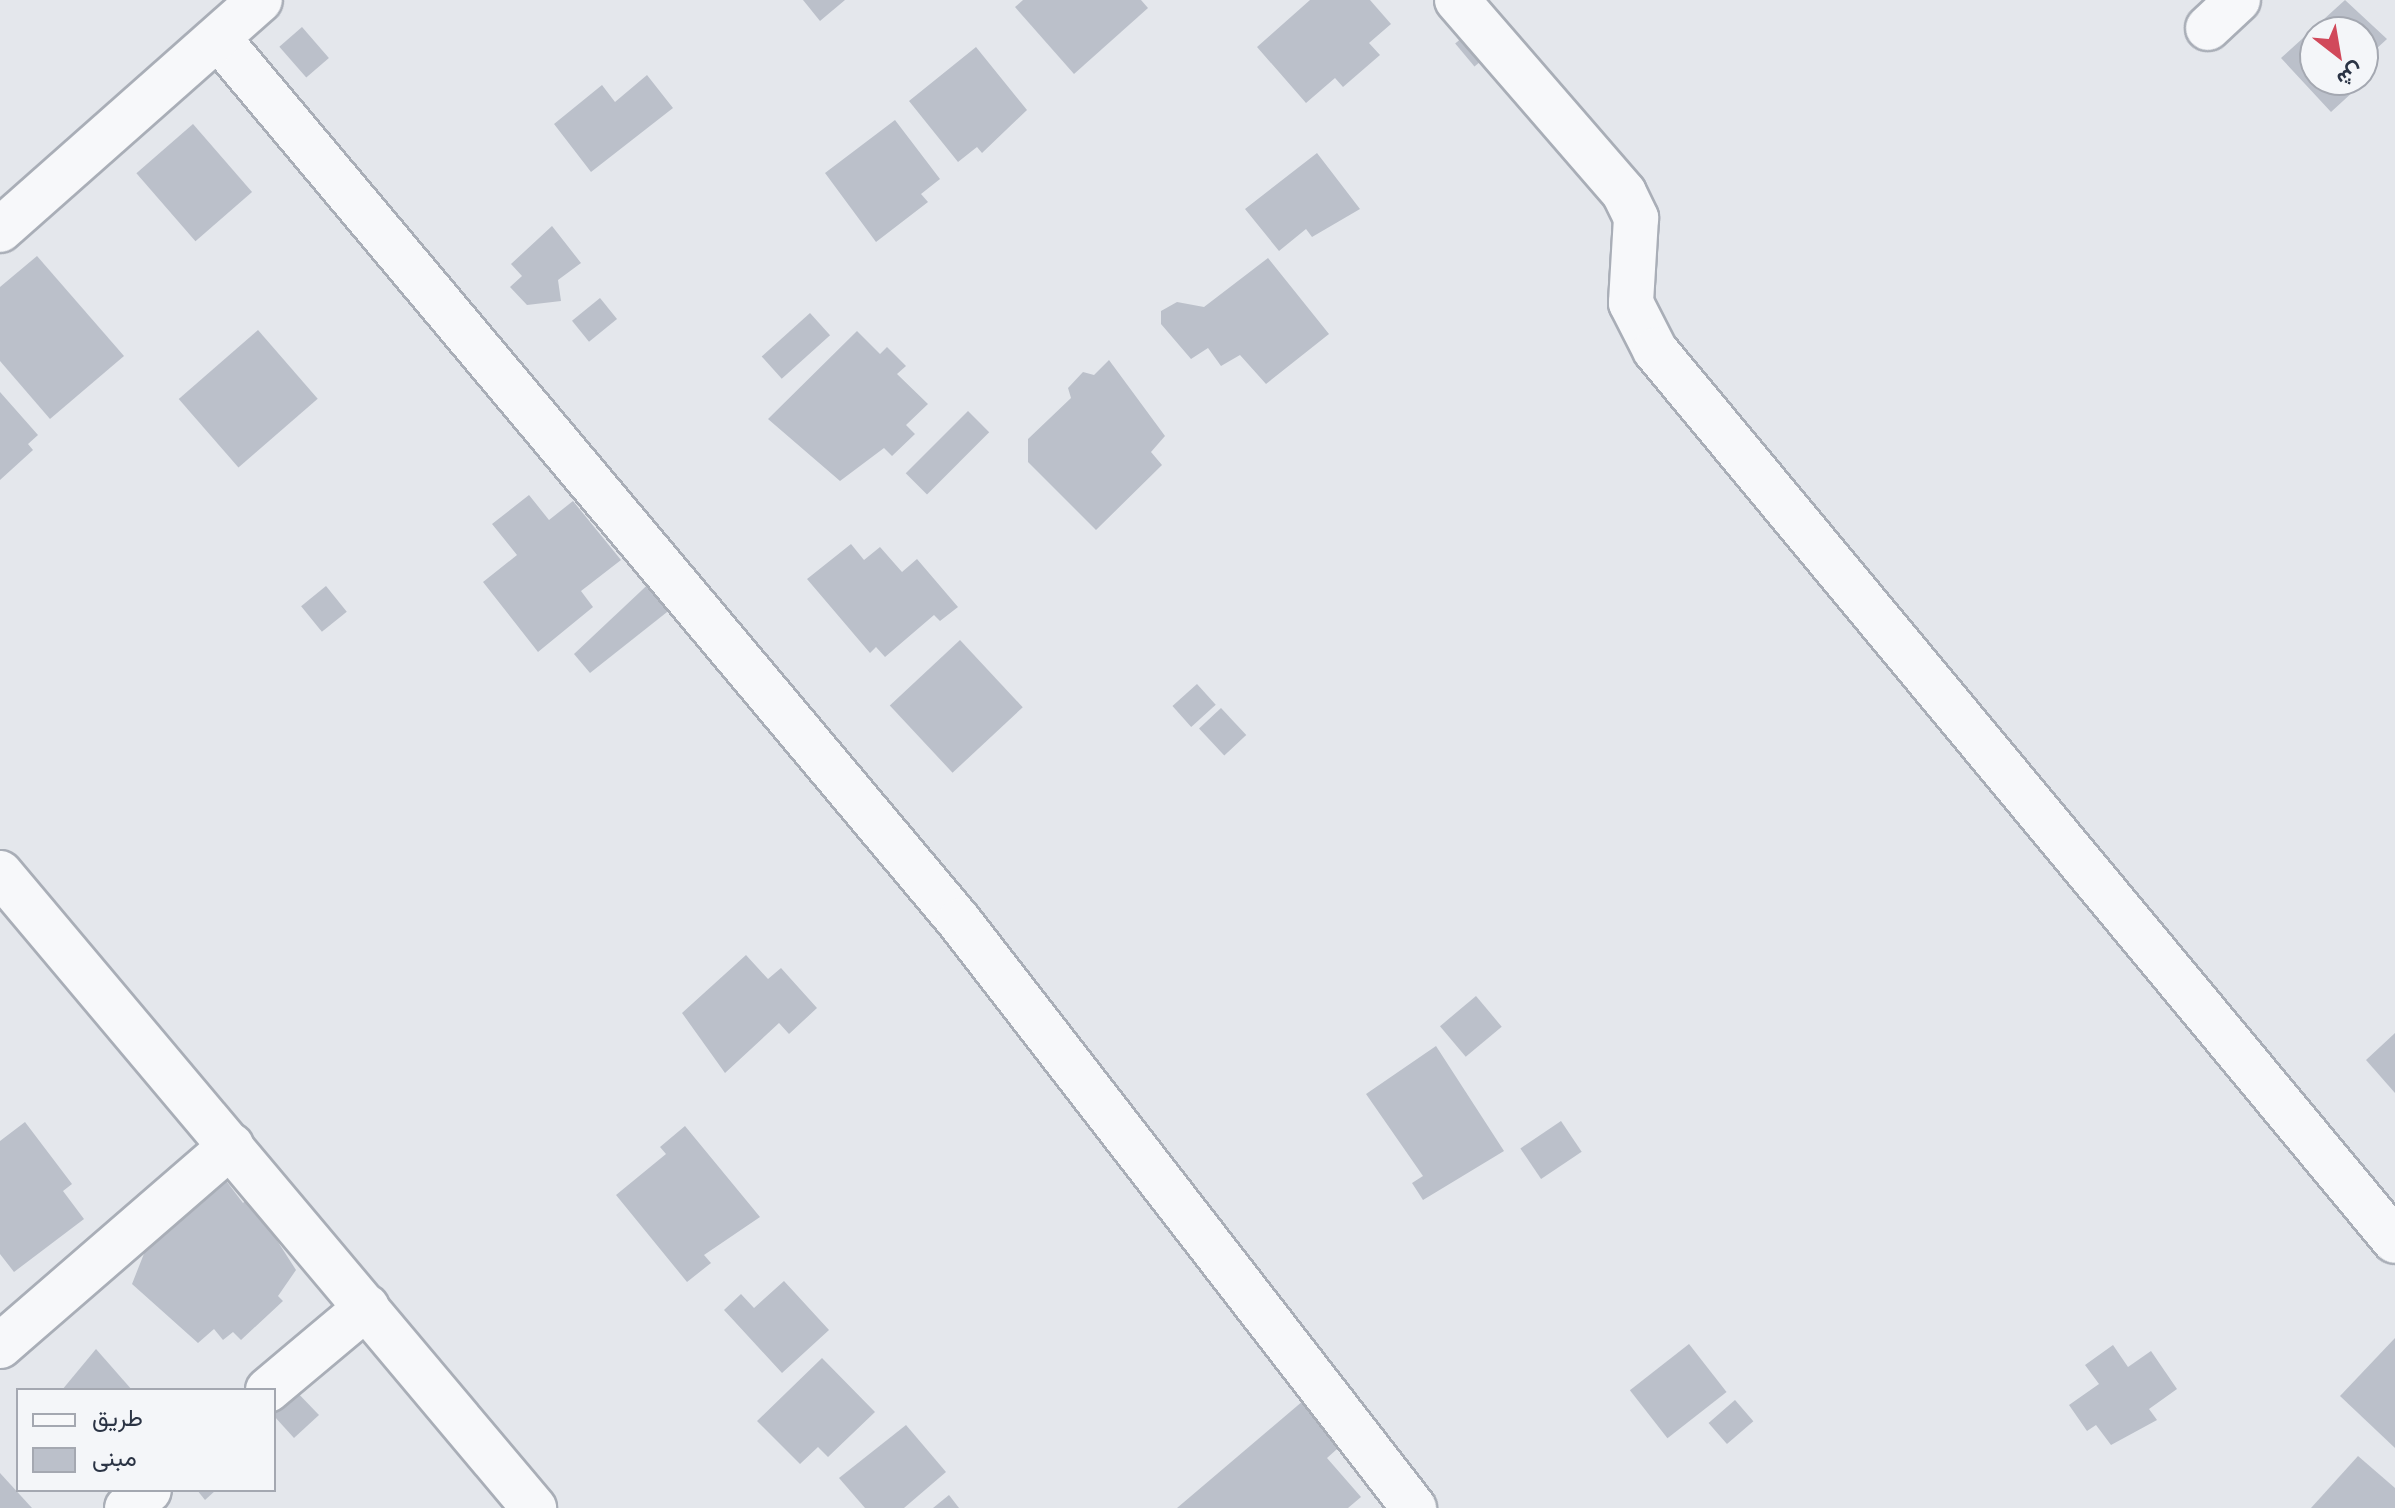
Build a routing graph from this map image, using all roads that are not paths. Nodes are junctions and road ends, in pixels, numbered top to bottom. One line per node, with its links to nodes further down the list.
1 (260, 0): 3 (street)
2 (1457, 0): 7 (street)
3 (218, 38): 4 (street); 14 (street)
4 (0, 230)
5 (3, 882): 6 (street)
6 (231, 1146): 8 (street); 9 (street)
7 (2395, 1241)
8 (367, 1307): 10 (street); 13 (street)
9 (0, 1346)
10 (270, 1388)
11 (147, 1492): 12 (street)
12 (127, 1508)
13 (534, 1508)
14 (1414, 1508)

